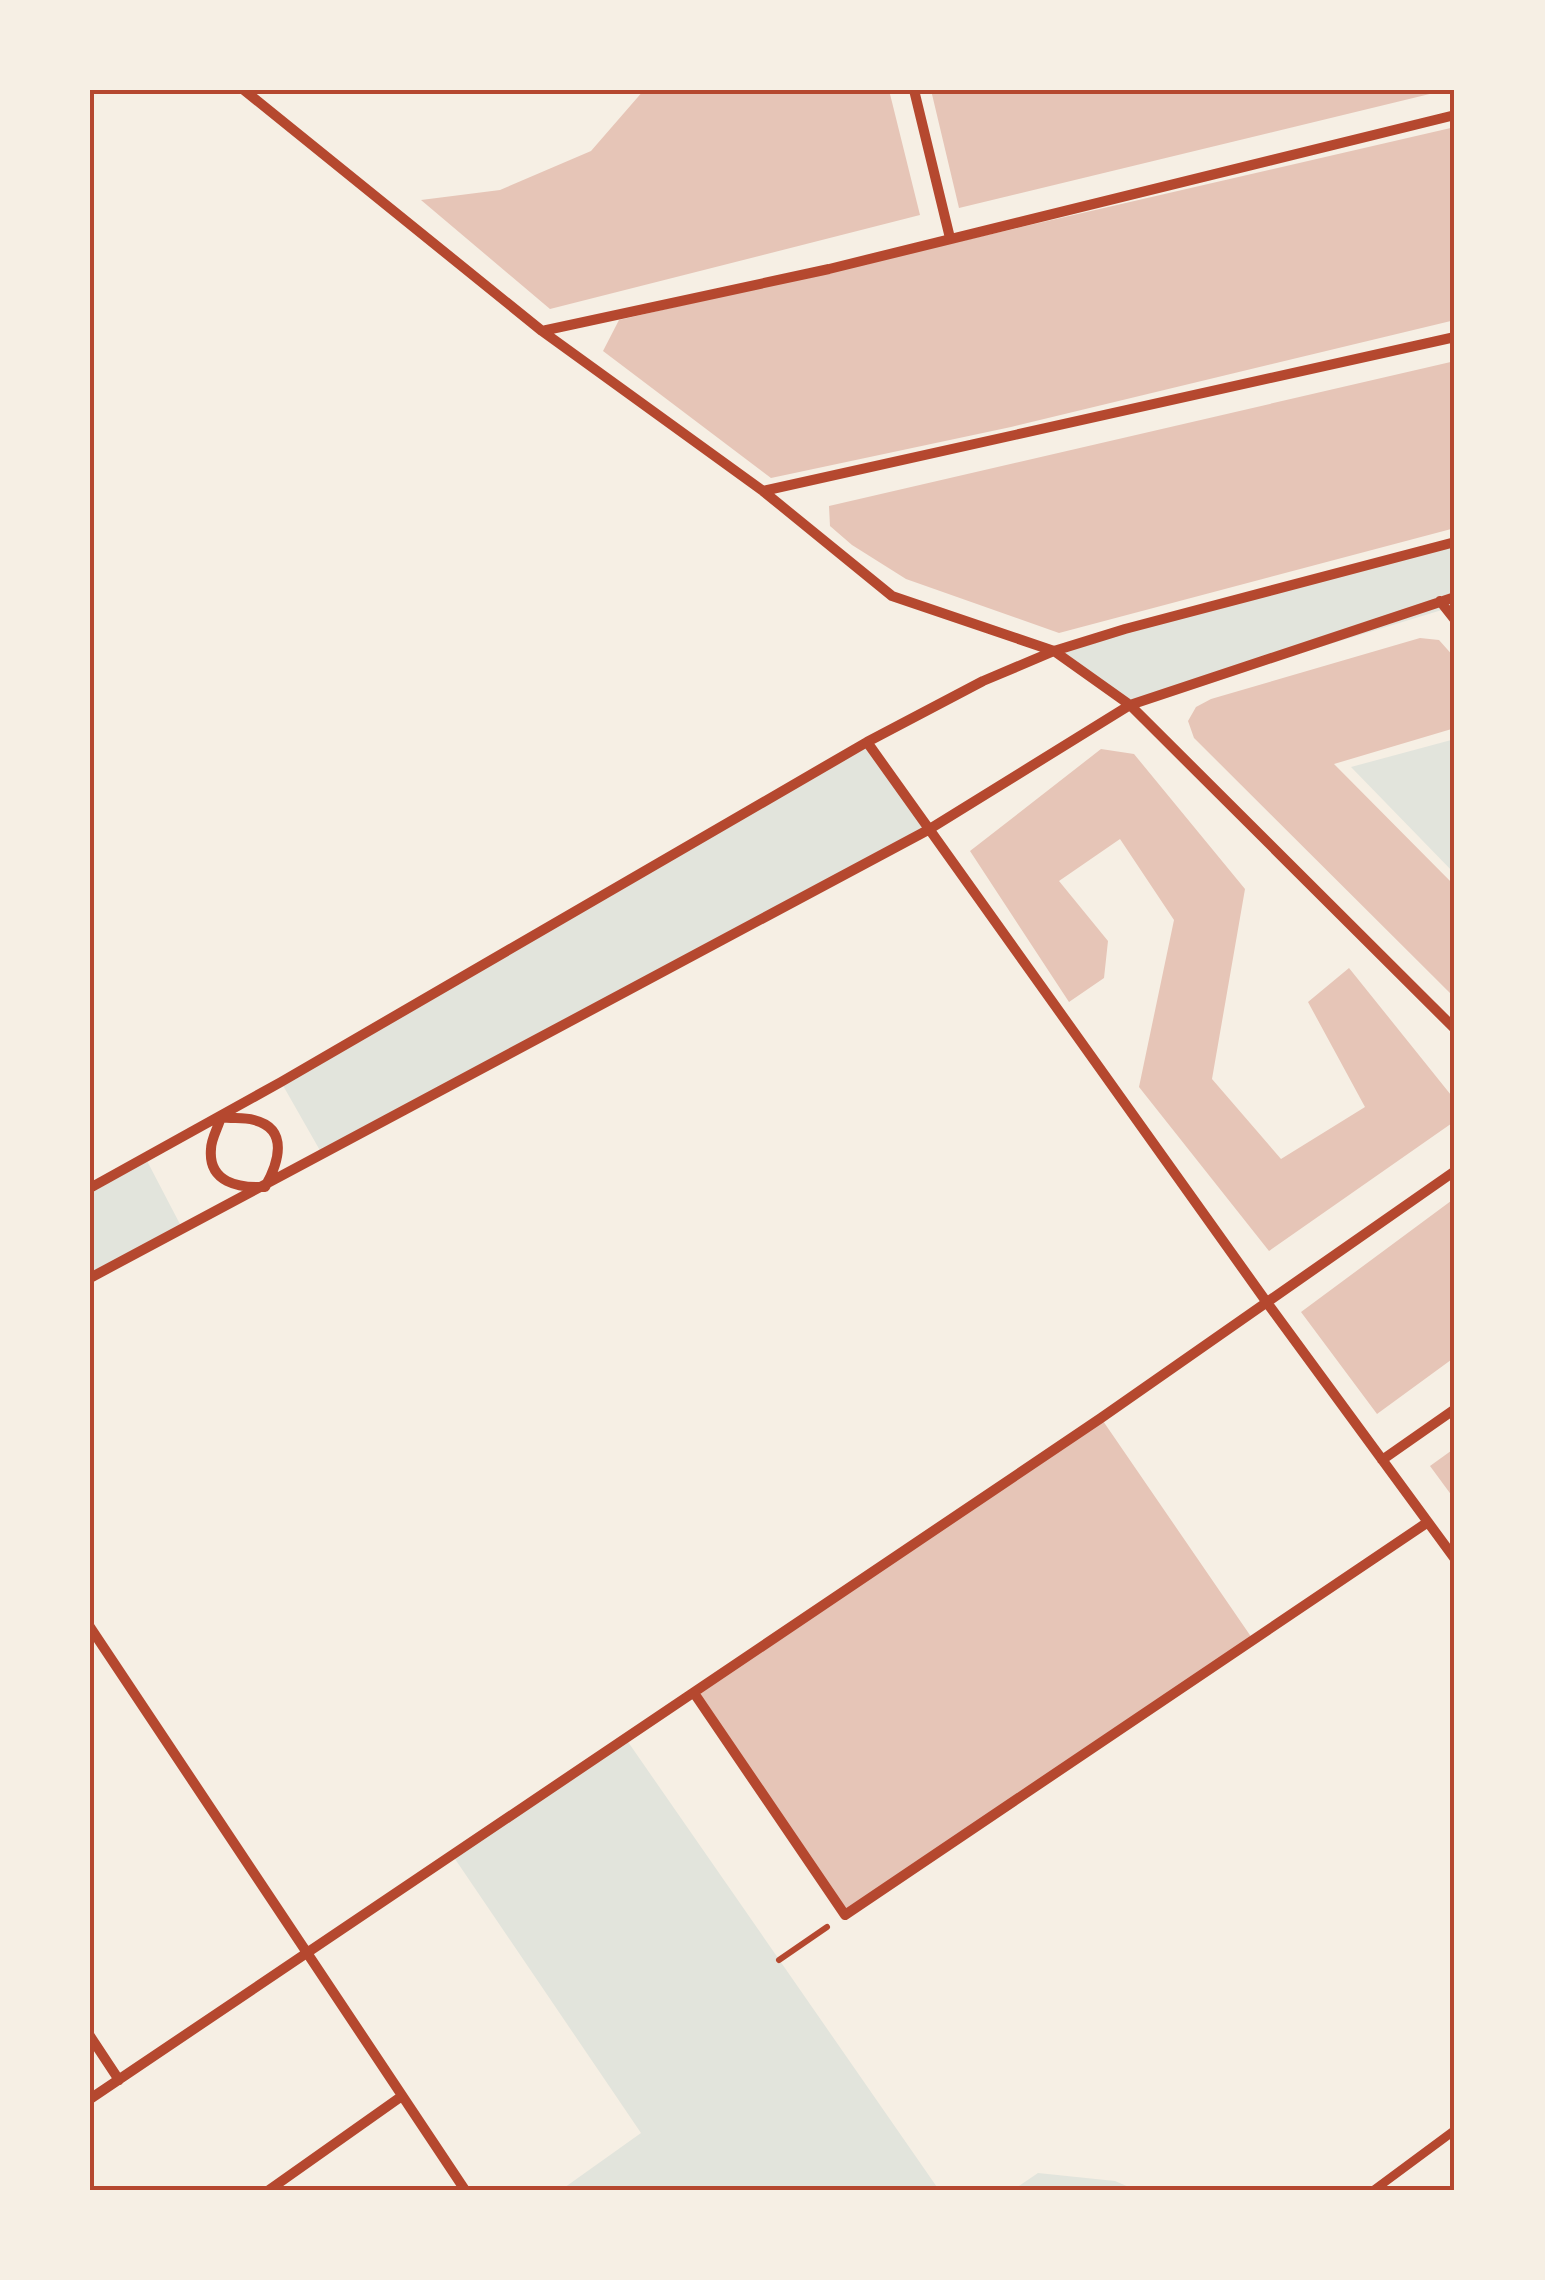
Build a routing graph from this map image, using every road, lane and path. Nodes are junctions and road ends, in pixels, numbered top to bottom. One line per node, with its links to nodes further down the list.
1 (244, 90): 5 (street)
2 (914, 90): 4 (street)
3 (1455, 114): 4 (street)
4 (950, 238): 5 (street)
5 (542, 331): 7 (street)
6 (1455, 337): 7 (street)
7 (763, 491): 12 (street)
8 (1455, 542): 12 (street)
9 (1455, 597): 10 (street)
10 (1440, 601): 11 (street); 13 (street)
11 (1455, 620)
12 (1054, 651): 13 (street); 14 (street)
13 (1130, 705): 15 (street); 16 (street)
14 (867, 742): 15 (street); 17 (street)
15 (928, 830): 19 (street); 22 (street)
16 (1455, 1030)
17 (221, 1117): 19 (street); 19 (street); 20 (street)
18 (1455, 1171): 22 (street)
19 (265, 1187): 21 (street)
20 (90, 1188)
21 (90, 1278)
22 (1268, 1304): 24 (street); 28 (street)
23 (1455, 1409): 24 (street)
24 (1382, 1460): 25 (street)
25 (1428, 1522): 26 (street); 29 (street)
26 (1455, 1559)
27 (90, 1627): 30 (street)
28 (694, 1693): 29 (street); 30 (street)
29 (844, 1915): 31 (path)
30 (308, 1954): 33 (street); 34 (street)
31 (779, 1960)
32 (90, 2036): 33 (street)
33 (119, 2080): 35 (street)
34 (402, 2096): 37 (street); 38 (street)
35 (90, 2099)
36 (1455, 2130): 39 (street)
37 (269, 2190)
38 (466, 2190)
39 (1374, 2190)

